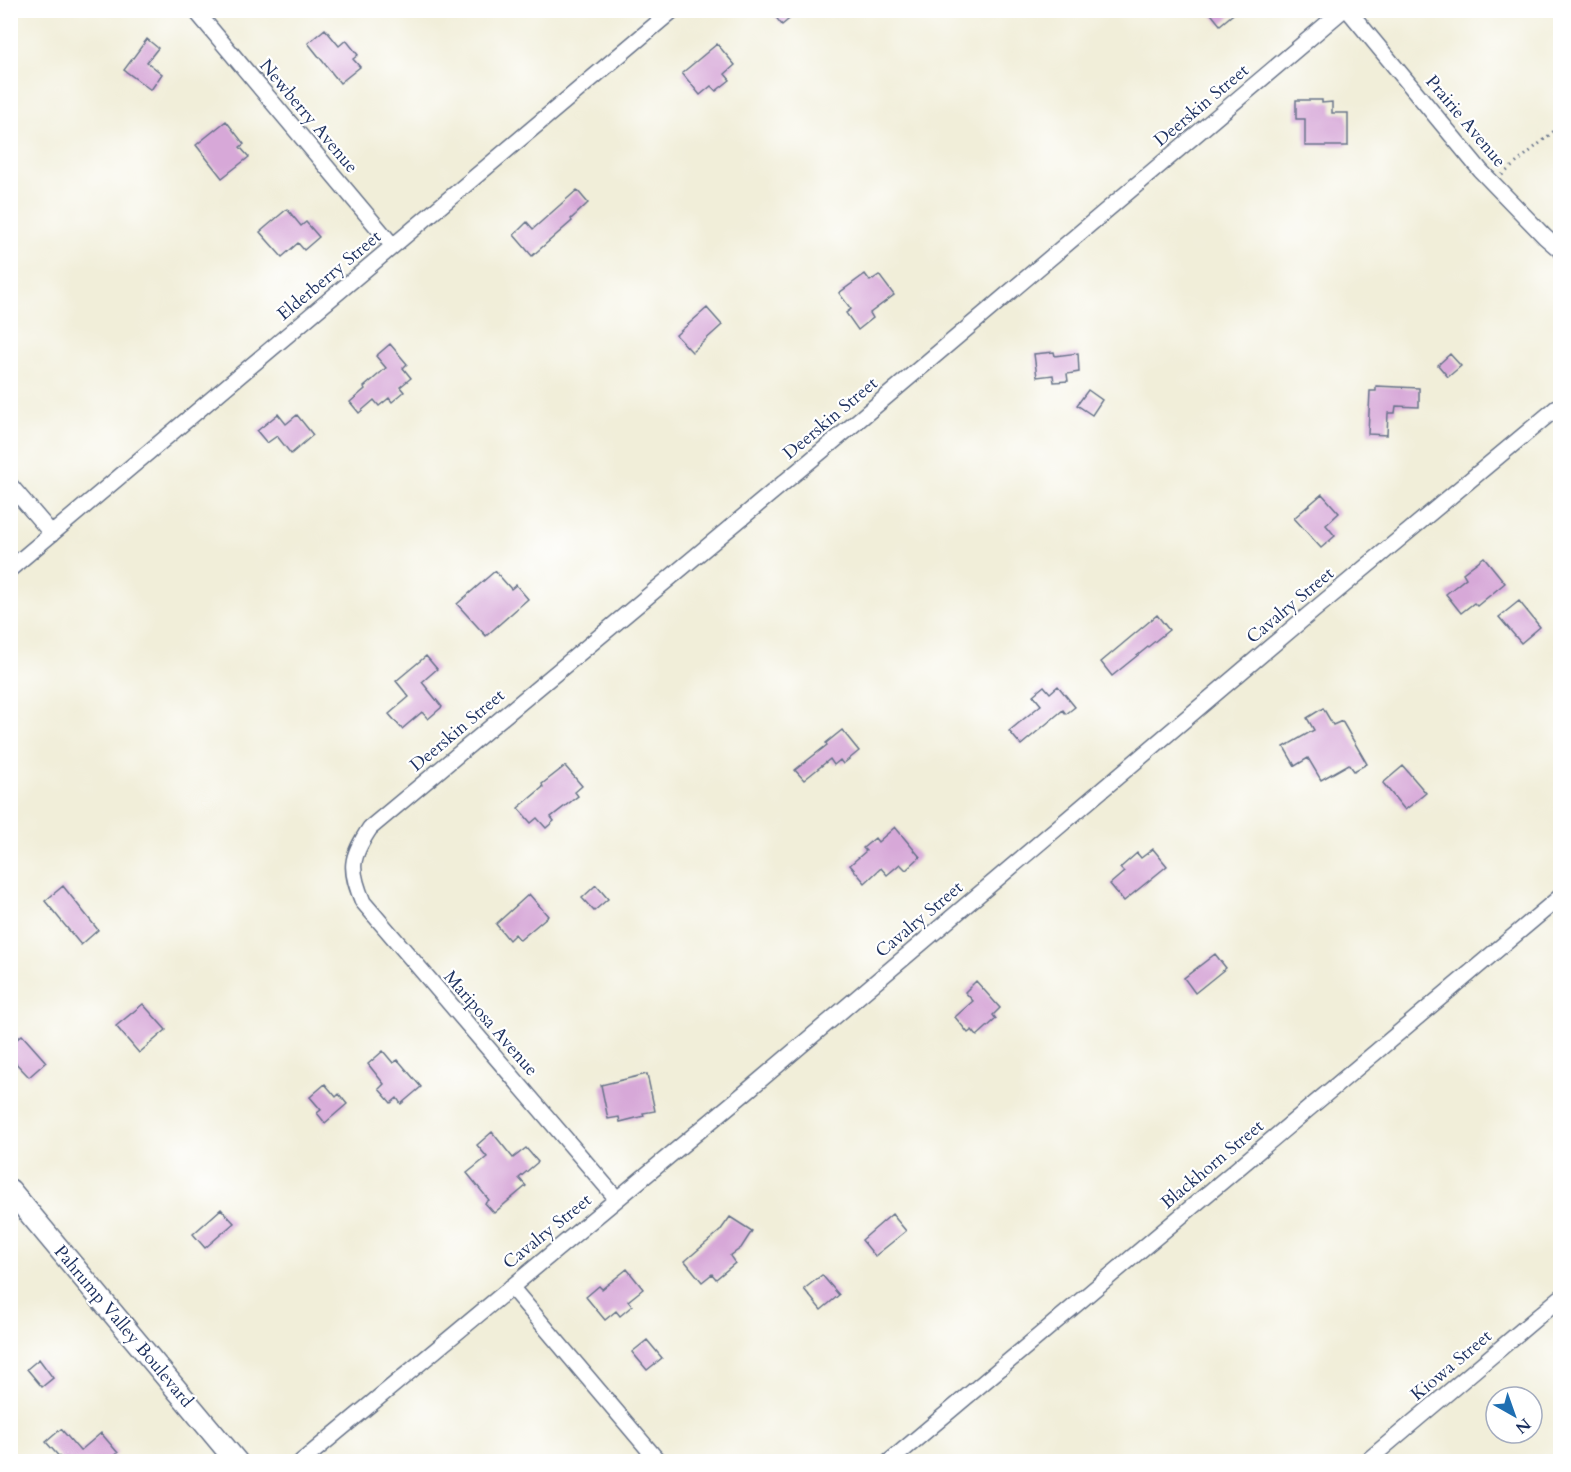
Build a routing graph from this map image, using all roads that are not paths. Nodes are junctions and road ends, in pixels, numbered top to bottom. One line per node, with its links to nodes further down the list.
1 (195, 10): 5 (street, Newberry Avenue)
2 (673, 10): 5 (street, Elderberry Street)
3 (1343, 10): 11 (street, Deerskin Street)
4 (1348, 10): 6 (street, Prairie Avenue)
5 (393, 246): 9 (street, Elderberry Street)
6 (1560, 250)
7 (1560, 405): 14 (street, Cavalry Street)
8 (10, 485): 9 (street)
9 (52, 534): 10 (street, Elderberry Street)
10 (10, 569)
11 (354, 862): 14 (street, Mariposa Avenue)
12 (1560, 897): 20 (street, Blackhorn Street)
13 (10, 1190): 17 (main road, Pahrump Valley Boulevard)
14 (617, 1199): 15 (street, Cavalry Street)
15 (511, 1287): 18 (street, Cavalry Street); 19 (street)
16 (1560, 1298): 21 (street, Kiowa Street)
17 (237, 1461)
18 (301, 1461)
19 (659, 1461)
20 (889, 1461)
21 (1366, 1461)

